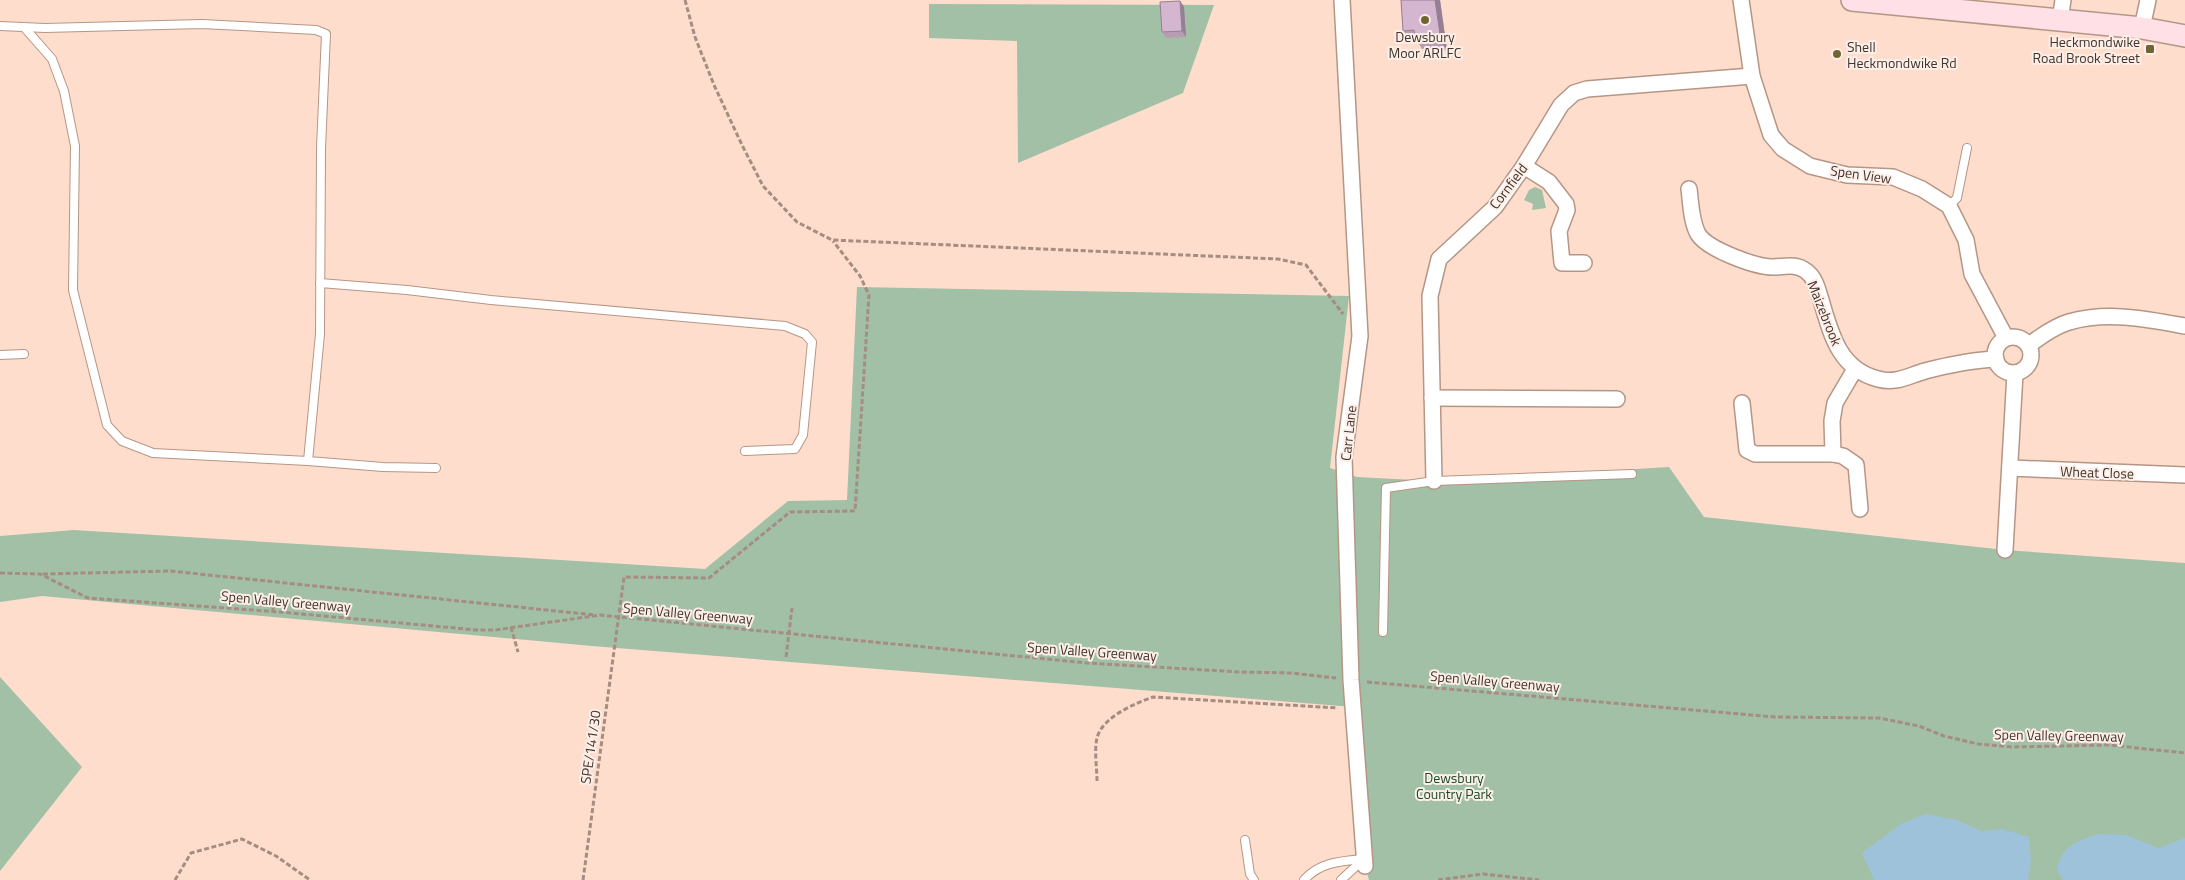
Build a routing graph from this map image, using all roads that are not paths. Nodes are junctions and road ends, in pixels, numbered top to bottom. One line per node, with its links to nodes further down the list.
1 (1342, 0): 40 (street, Carr Lane)
2 (1741, 0): 10 (street, Spen View)
3 (1852, 0): 5 (main road)
4 (2148, 0): 8 (street)
5 (2062, 10): 8 (main road)
6 (0, 26): 7 (lane)
7 (24, 27): 16 (lane); 30 (lane)
8 (2142, 28): 9 (main road)
9 (2185, 36)
10 (1752, 76): 12 (street, Cornfield); 14 (street, Spen View)
11 (1967, 148): 14 (lane)
12 (1524, 166): 15 (street); 25 (street, Cornfield)
13 (1689, 189): 23 (street, Maizebrook)
14 (1949, 206): 18 (street)
15 (1584, 263)
16 (320, 283): 28 (lane); 30 (lane)
17 (2185, 326): 19 (street)
18 (2006, 338): 19 (street); 22 (street)
19 (2029, 345): 24 (street)
20 (24, 354): 21 (lane)
21 (0, 355)
22 (1996, 359): 23 (street, Maizebrook); 24 (street)
23 (1855, 369): 29 (street)
24 (2014, 373): 32 (street)
25 (1432, 398): 26 (street); 35 (street, Cornfield)
26 (1617, 399)
27 (1742, 403): 29 (street)
28 (745, 451)
29 (1833, 454): 36 (street)
30 (308, 461): 31 (lane)
31 (436, 468)
32 (2010, 468): 34 (street, Wheat Close); 37 (street)
33 (1632, 474): 35 (lane)
34 (2185, 475)
35 (1434, 481): 38 (lane)
36 (1860, 509)
37 (2004, 550)
38 (1383, 632)
39 (1245, 840): 41 (lane)
40 (1364, 863): 42 (lane); 43 (lane)
41 (1254, 880)
42 (1304, 880)
43 (1341, 880)

